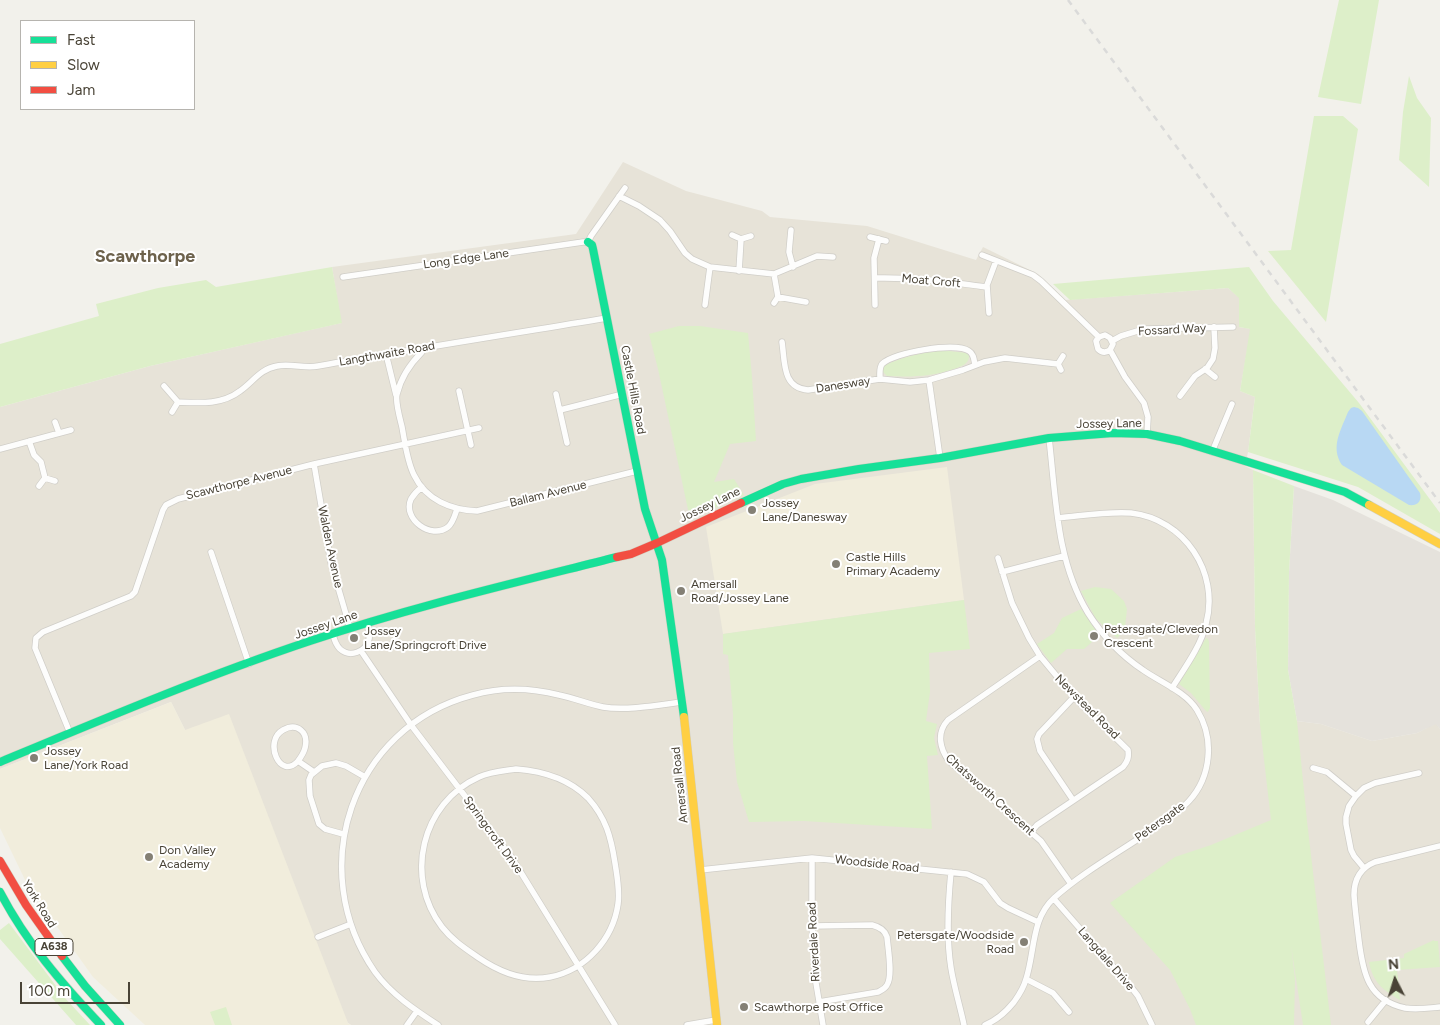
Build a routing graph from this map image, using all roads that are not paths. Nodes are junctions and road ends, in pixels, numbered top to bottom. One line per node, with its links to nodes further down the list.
1 (625, 188): 2 (street)
2 (619, 196): 9 (street); 14 (street)
3 (791, 230): 15 (street)
4 (732, 235): 7 (street)
5 (751, 236): 7 (street)
6 (870, 237): 8 (street)
7 (741, 239): 16 (street)
8 (879, 240): 10 (street); 19 (street)
9 (588, 242): 18 (street, Long Edge Lane); 27 (main road, Castle Hills Road)
10 (886, 242)
11 (982, 255): 13 (street)
12 (833, 257): 15 (street)
13 (996, 261): 20 (street); 30 (street)
14 (710, 267): 16 (street); 24 (street)
15 (793, 267): 17 (street)
16 (739, 271): 17 (street)
17 (774, 274): 21 (street)
18 (343, 277)
19 (875, 278): 20 (street, Moat Croft); 25 (street)
20 (987, 287): 26 (street)
21 (778, 297): 22 (street); 23 (street)
22 (806, 302)
23 (774, 303)
24 (705, 304)
25 (875, 305)
26 (989, 313)
27 (607, 318): 33 (street, Langthwaite Road); 45 (main road, Castle Hills Road)
28 (1233, 327): 29 (street, Fossard Way)
29 (1214, 328): 31 (street, Fossard Way); 38 (street)
30 (1099, 337): 31 (street); 34 (street)
31 (1112, 341): 34 (street)
32 (782, 342): 40 (street, Danesway)
33 (422, 348): 35 (street, Langthwaite Road); 46 (street)
34 (1110, 350): 57 (street)
35 (386, 354): 46 (street, Ballam Avenue); 48 (street, Langthwaite Road)
36 (1063, 356): 37 (street, Danesway)
37 (975, 365): 40 (street, Danesway); 41 (street, Danesway)
38 (1205, 369): 39 (street); 47 (street)
39 (1215, 377)
40 (880, 379): 41 (street, Danesway)
41 (929, 380): 65 (street)
42 (164, 386): 48 (street)
43 (459, 391): 55 (street)
44 (556, 394): 50 (street)
45 (622, 394): 50 (street); 67 (main road, Castle Hills Road)
46 (396, 396): 61 (street, Ballam Avenue)
47 (1180, 396)
48 (178, 402): 51 (street)
49 (1232, 404): 64 (street)
50 (560, 410): 60 (street)
51 (172, 412)
52 (55, 422): 56 (street)
53 (479, 428): 55 (street, Scawthorpe Avenue)
54 (71, 430): 56 (street)
55 (468, 430): 61 (street, Scawthorpe Avenue); 62 (street)
56 (59, 433): 59 (street)
57 (1147, 434): 58 (main road, Jossey Lane); 64 (main road, Jossey Lane)
58 (1049, 438): 65 (main road, Jossey Lane); 73 (street, Petersgate)
59 (29, 441): 63 (street); 68 (street)
60 (567, 443)
61 (405, 444): 66 (street, Scawthorpe Avenue); 71 (street, Ballam Avenue)
62 (471, 444)
63 (0, 449)
64 (1212, 452): 75 (main road, Jossey Lane)
65 (940, 458): 74 (main road, Jossey Lane)
66 (314, 464): 81 (street, Walden Avenue); 90 (street, Scawthorpe Avenue)
67 (637, 471): 72 (street, Ballam Avenue); 74 (main road, Castle Hills Road)
68 (45, 478): 69 (street); 70 (street)
69 (55, 481)
70 (39, 486)
71 (422, 487): 72 (street, Ballam Avenue); 72 (street)
72 (457, 509)
73 (1058, 518): 77 (street, Petersgate); 86 (street)
74 (657, 544): 80 (main road, Jossey Lane); 88 (main road, Amersall Road)
75 (1440, 544)
76 (211, 552): 85 (street)
77 (1064, 556): 79 (street); 86 (street, Petersgate)
78 (998, 558): 79 (street, Newstead Road)
79 (1002, 572): 84 (street, Newstead Road)
80 (367, 623): 81 (main road, Jossey Lane); 83 (street)
81 (350, 628): 82 (main road, Jossey Lane)
82 (333, 634): 83 (street); 85 (main road, Jossey Lane)
83 (361, 652): 89 (street, Springcroft Drive)
84 (1040, 656): 87 (street, Newstead Road); 100 (street, Chatsworth Crescent)
85 (249, 664): 90 (main road, Jossey Lane)
86 (1172, 688): 108 (street, Petersgate)
87 (1074, 697): 99 (street); 99 (street, Newstead Road)
88 (682, 702): 89 (street); 106 (main road, Amersall Road)
89 (411, 725): 96 (street); 97 (street, Springcroft Drive)
90 (70, 733): 92 (main road, Jossey Lane)
91 (298, 761): 91 (street); 94 (street)
92 (0, 762)
93 (1313, 768): 98 (street)
94 (314, 772): 96 (street); 101 (street)
95 (1419, 773): 98 (street)
96 (365, 776): 101 (street)
97 (460, 789): 115 (street, Springcroft Drive); 115 (street); 115 (street)
98 (1356, 796): 105 (street)
99 (1073, 800): 100 (street, Newstead Road)
100 (1031, 832): 108 (street, Chatsworth Crescent)
101 (344, 834): 112 (street)
102 (1440, 846): 105 (street)
103 (812, 858): 106 (street, Woodside Road); 107 (street, Woodside Road); 113 (street, Riverdale Road)
104 (0, 861): 126 (main road, York Road / A638)
105 (1364, 868): 117 (street)
106 (700, 870): 122 (main road, Amersall Road)
107 (951, 872): 111 (street, Woodside Road); 132 (street)
108 (1071, 884): 110 (street, Petersgate)
109 (0, 892): 125 (main road, A638)
110 (1054, 899): 111 (street, Petersgate); 134 (street, Langdale Drive)
111 (1038, 922): 116 (street, Petersgate)
112 (351, 924): 114 (street); 120 (street)
113 (812, 926): 118 (street, Riverdale Road); 118 (street)
114 (318, 937)
115 (578, 966): 129 (street, Springcroft Drive)
116 (1026, 979): 121 (street); 124 (street, Petersgate)
117 (1386, 1000): 119 (street); 123 (street)
118 (819, 1002): 131 (street, Riverdale Road)
119 (1440, 1007)
120 (417, 1011): 127 (street); 128 (street)
121 (1069, 1012)
122 (716, 1022): 130 (street)
123 (1368, 1022)
124 (992, 1024): 133 (street, Petersgate)
125 (101, 1025)
126 (120, 1025)
127 (408, 1025)
128 (438, 1025)
129 (615, 1025)
130 (687, 1025)
131 (824, 1025)
132 (964, 1025)
133 (985, 1025)
134 (1152, 1025)

